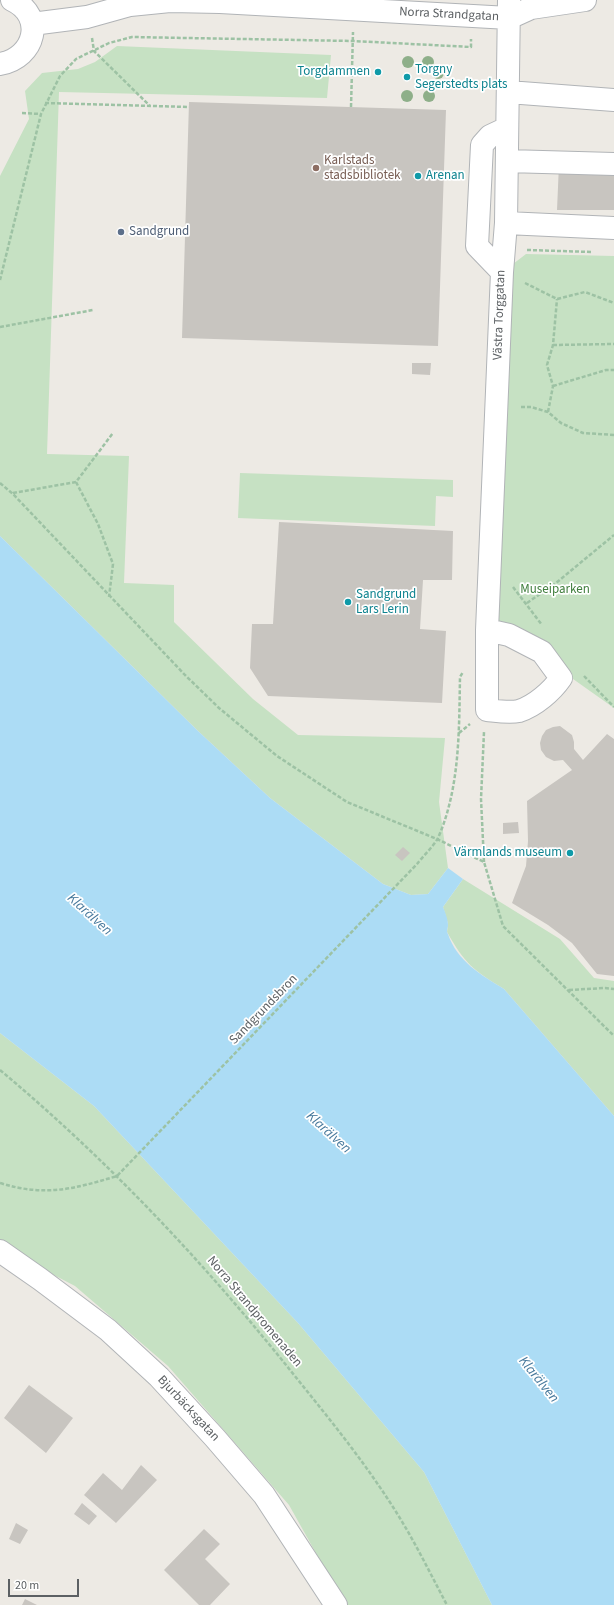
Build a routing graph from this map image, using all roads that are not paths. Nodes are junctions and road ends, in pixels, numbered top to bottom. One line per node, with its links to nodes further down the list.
1 (12, 0): 5 (street)
2 (585, 0): 4 (street)
3 (378, 5): 4 (street, Norra Strandgatan); 5 (street, Norra Strandgatan)
4 (509, 9): 7 (street, Västra Torggatan)
5 (32, 24): 6 (street)
6 (0, 64)
7 (508, 92): 8 (street); 9 (street, Västra Torggatan)
8 (614, 100)
9 (507, 128): 10 (street, Västra Torggatan); 14 (street)
10 (507, 161): 11 (street); 12 (street, Västra Torggatan)
11 (614, 164)
12 (506, 223): 13 (street); 14 (street, Västra Torggatan)
13 (614, 228)
14 (502, 272): 15 (street, Västra Torggatan)
15 (487, 630): 15 (street, Västra Torggatan)
16 (0, 1251): 17 (street, Bjurbäcksgatan)
17 (336, 1605)

